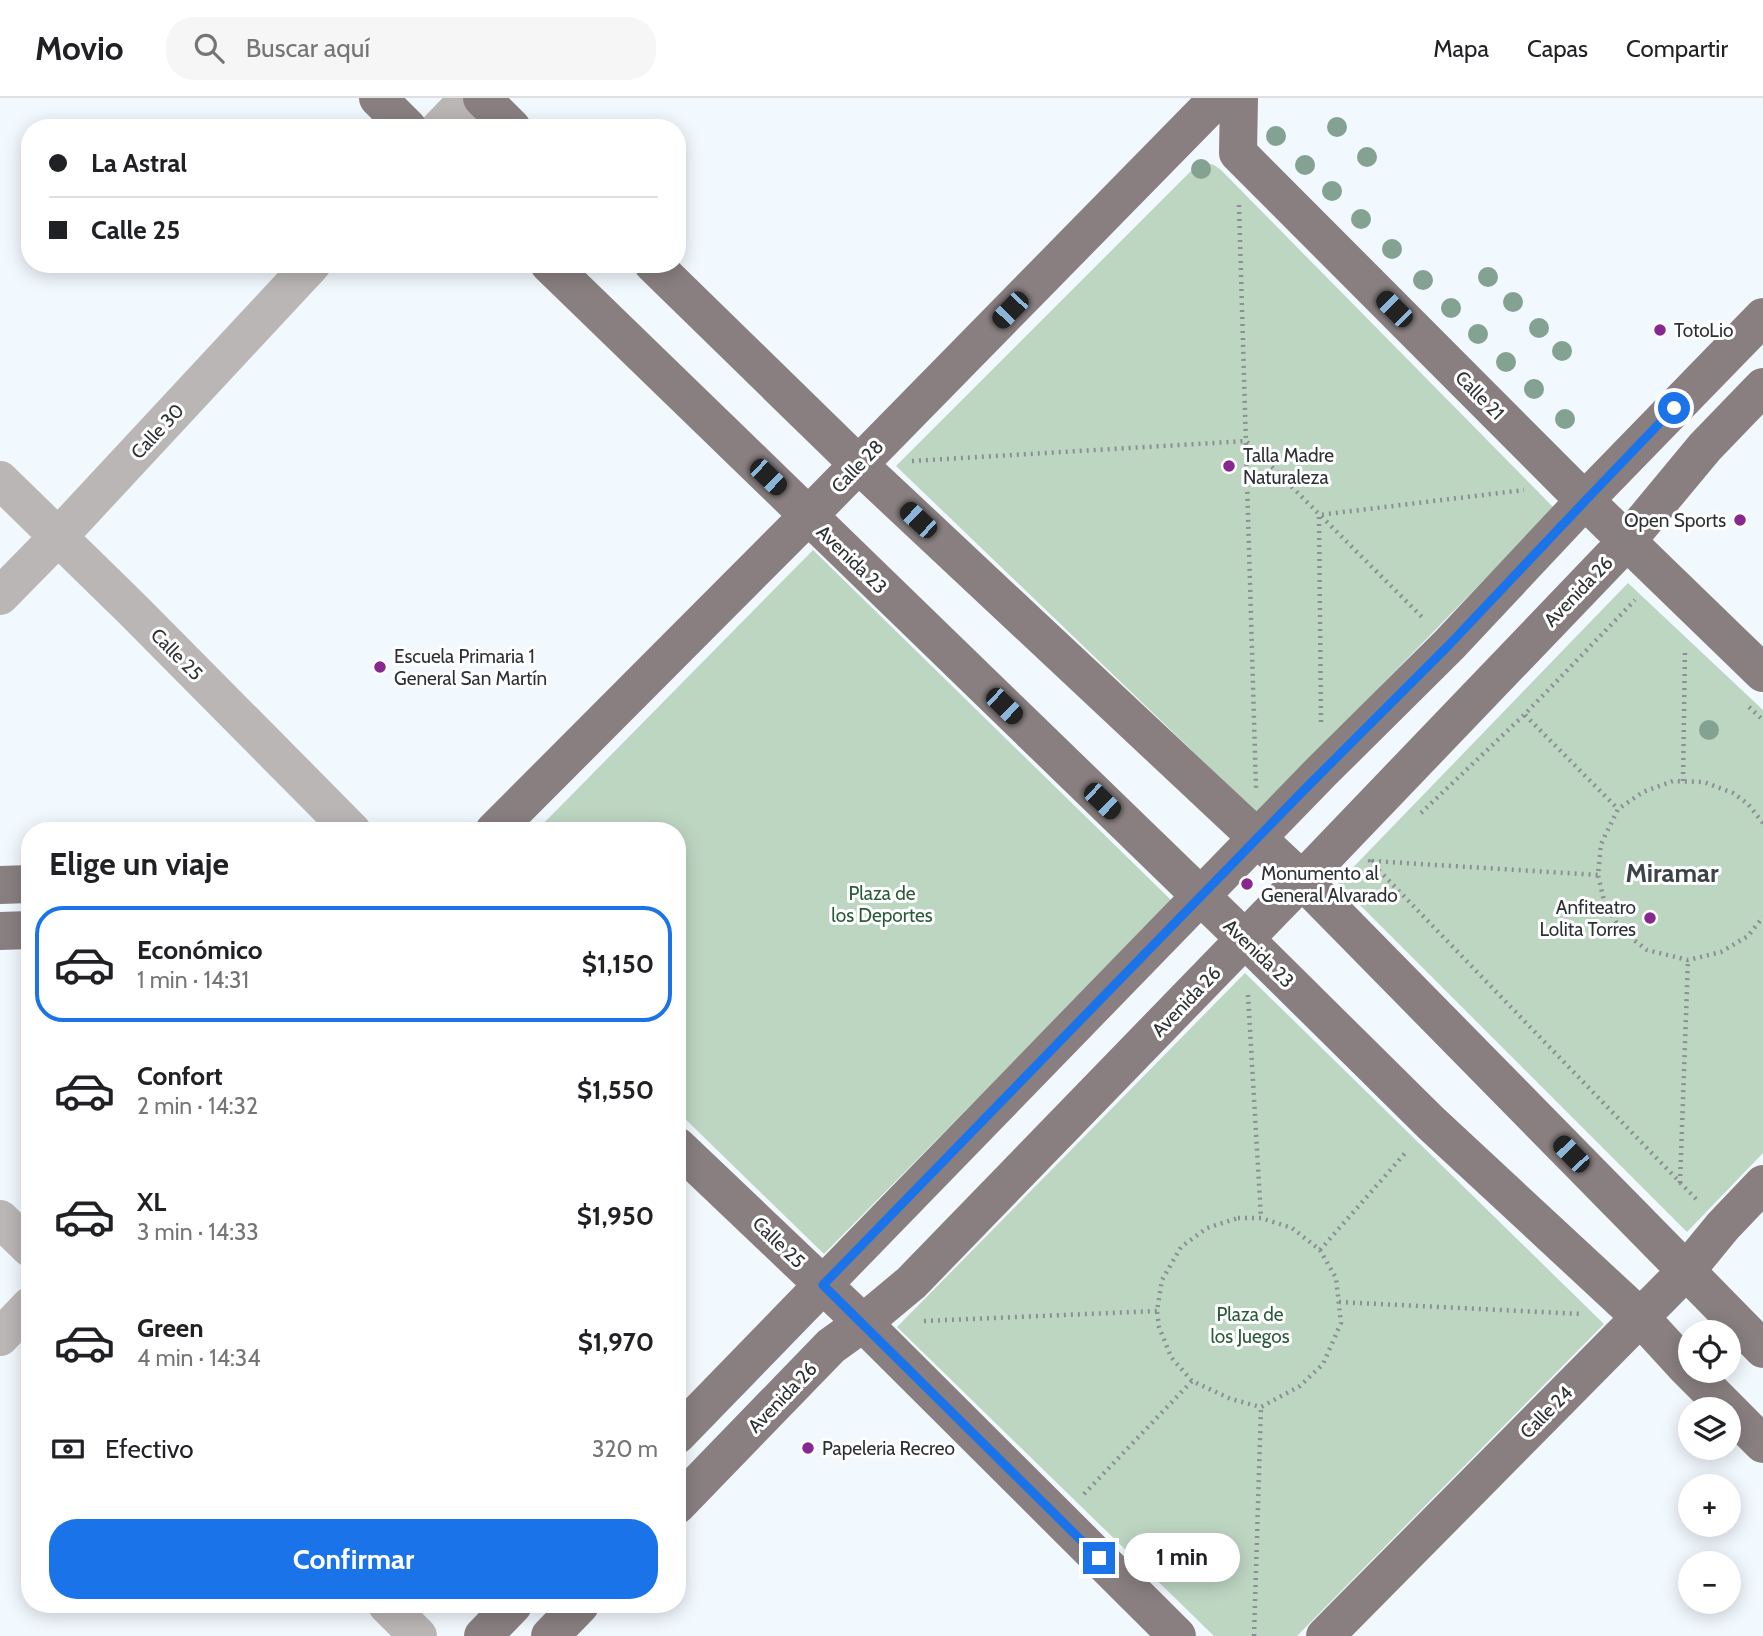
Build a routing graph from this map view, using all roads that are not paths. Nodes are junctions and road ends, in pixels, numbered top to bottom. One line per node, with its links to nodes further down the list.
1 (378, 98): 6 (main road)
2 (469, 98): 7 (street)
3 (482, 98): 8 (main road)
4 (1218, 98): 10 (main road, Calle 28)
5 (1239, 98): 9 (main road)
6 (399, 119)
7 (449, 119)
8 (503, 119)
9 (1238, 153): 10 (main road); 18 (main road, Calle 21)
10 (1161, 155): 16 (main road, Calle 28)
11 (304, 273): 20 (street, Calle 30)
12 (558, 273): 19 (main road, Avenida 23)
13 (662, 273): 16 (main road)
14 (1763, 317): 18 (main road)
15 (1763, 387): 21 (main road, Avenida 26)
16 (859, 464): 19 (main road, Calle 28); 26 (main road)
17 (0, 480): 20 (street, Calle 25)
18 (1577, 492): 21 (main road, Calle 21); 26 (main road)
19 (808, 516): 25 (main road, Calle 28); 30 (main road, Avenida 23)
20 (58, 537): 22 (street, Calle 30); 24 (street, Calle 25)
21 (1627, 541): 23 (main road, Calle 21); 27 (main road, Avenida 26)
22 (0, 596)
23 (1753, 687)
24 (343, 822)
25 (503, 822)
26 (1248, 848): 27 (main road); 30 (main road)
27 (1302, 880): 33 (main road, Avenida 26); 38 (main road)
28 (21, 884): 29 (main road)
29 (0, 885)
30 (1200, 896): 33 (main road, Avenida 23); 39 (main road)
31 (21, 930): 32 (main road)
32 (0, 931)
33 (1245, 939): 41 (main road, Avenida 23); 42 (main road, Avenida 26)
34 (686, 1155): 39 (main road, Calle 25)
35 (1763, 1184): 38 (main road, Calle 24)
36 (0, 1219): 37 (street)
37 (21, 1239)
38 (1686, 1271): 41 (main road, Calle 24); 44 (main road)
39 (823, 1285): 42 (main road, Calle 25); 47 (main road)
40 (21, 1315): 43 (street)
41 (1640, 1317): 45 (main road, Avenida 23); 57 (main road, Calle 24)
42 (863, 1323): 49 (main road, Avenida 26); 56 (main road, Calle 25)
43 (0, 1337)
44 (1763, 1349)
45 (1716, 1397)
46 (1741, 1422): 48 (main road, Avenida 23)
47 (686, 1426)
48 (1763, 1444)
49 (686, 1495)
50 (395, 1613): 53 (street)
51 (505, 1613): 54 (main road)
52 (572, 1613): 55 (main road)
53 (418, 1636)
54 (483, 1636)
55 (550, 1636)
56 (1177, 1636)
57 (1325, 1636)

